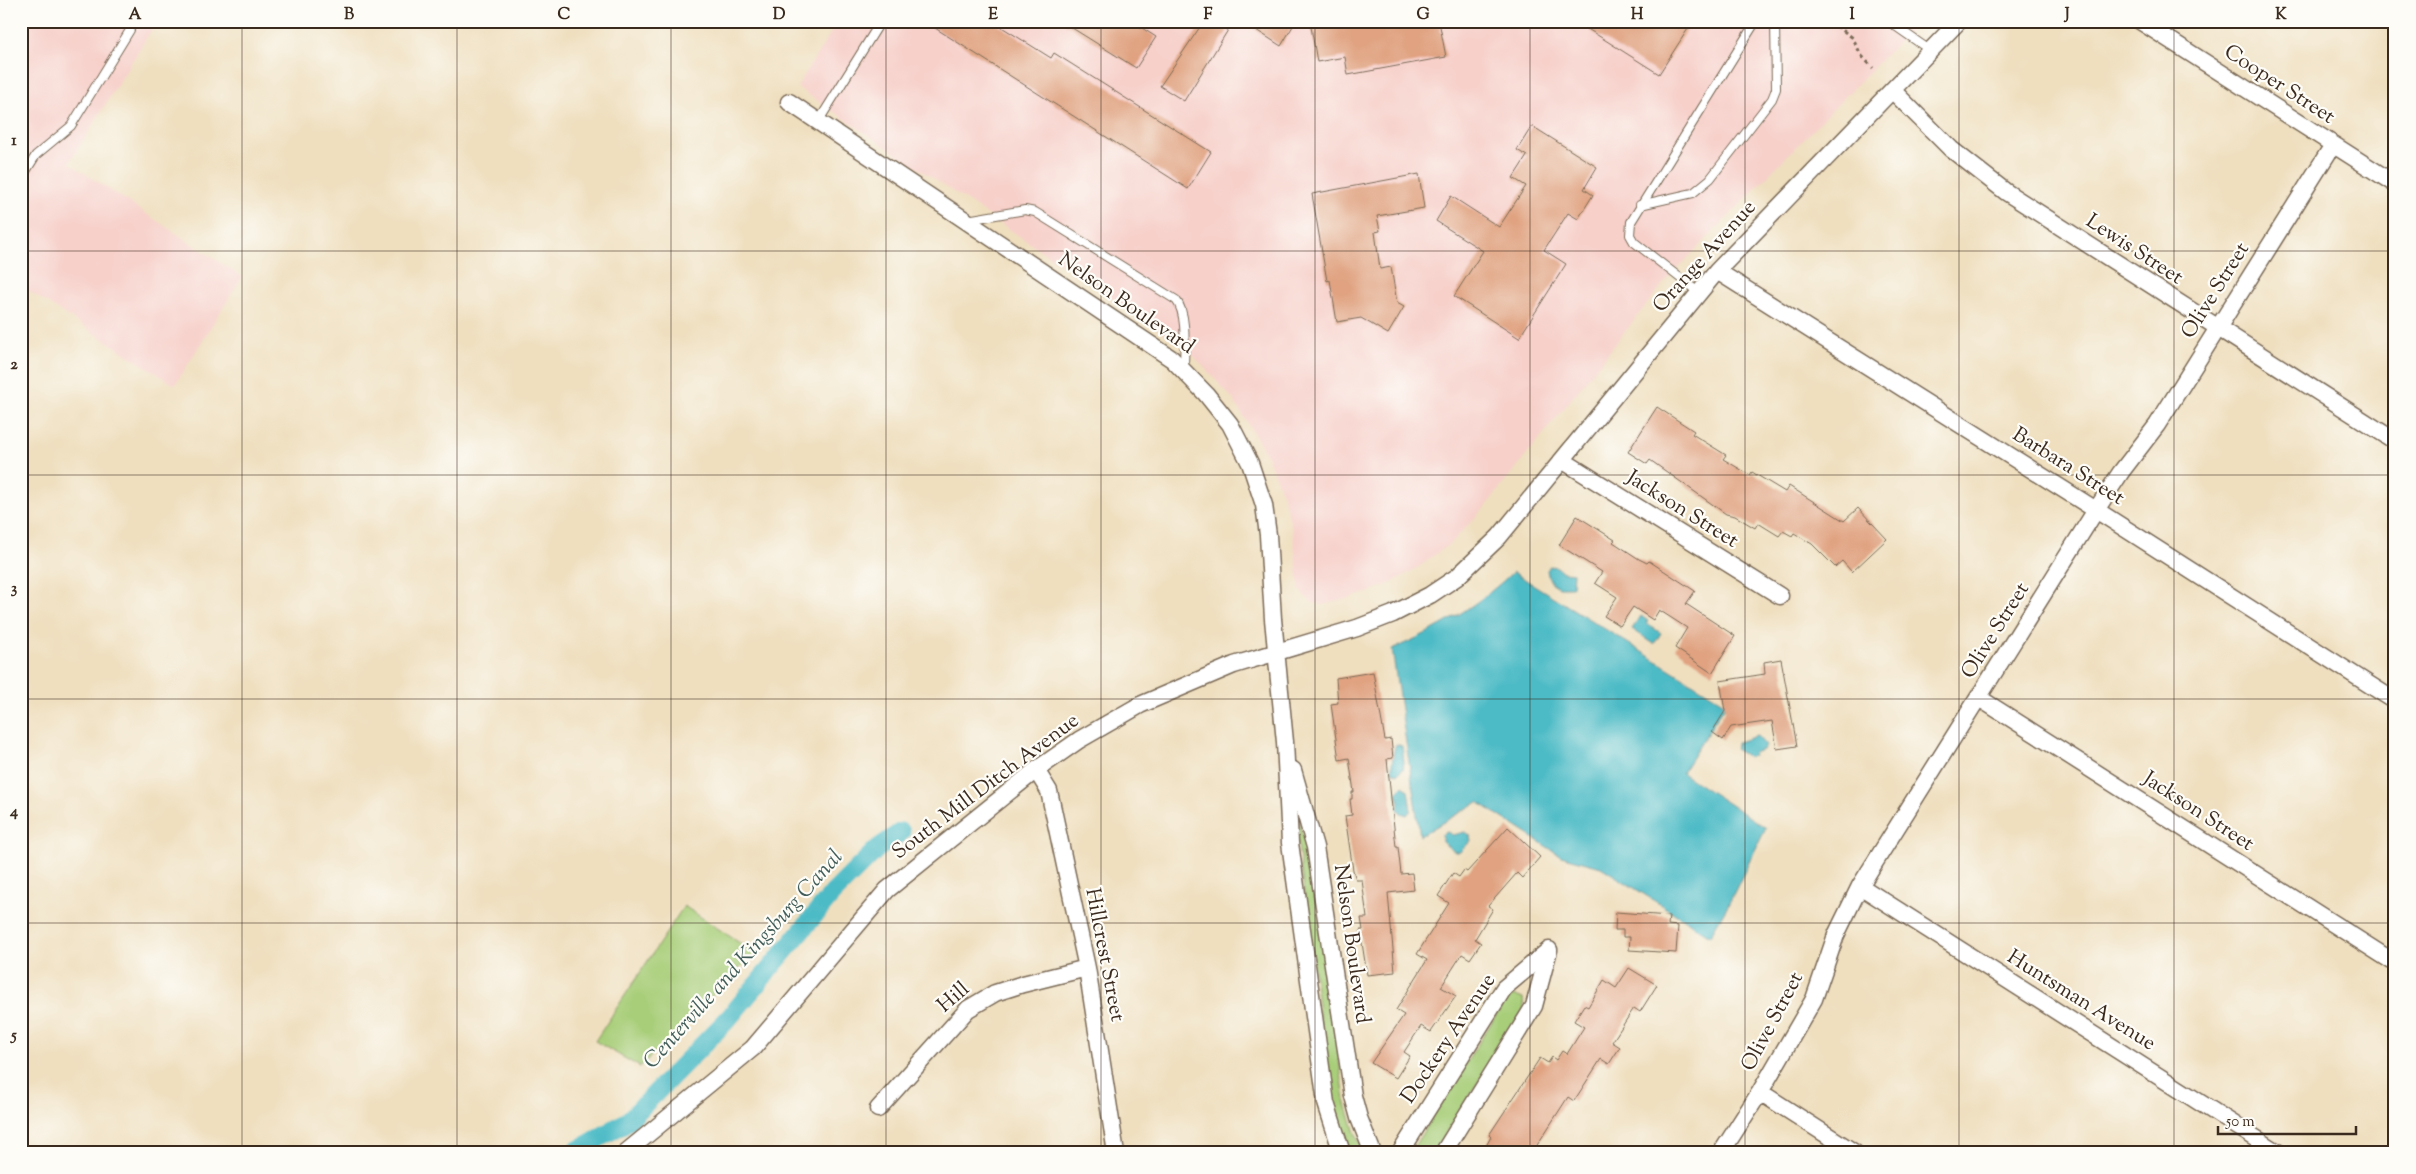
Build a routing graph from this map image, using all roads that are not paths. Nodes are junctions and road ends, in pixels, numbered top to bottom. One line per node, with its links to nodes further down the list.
1 (126, 21): 13 (lane)
2 (881, 21): 11 (lane)
3 (1756, 21): 15 (lane)
4 (1775, 21): 15 (lane)
5 (1888, 21): 8 (lane)
6 (1960, 21): 8 (street, Orange Avenue)
7 (2140, 21): 12 (street, Cooper Street)
8 (1931, 51): 9 (street, Orange Avenue)
9 (1892, 90): 17 (street, Orange Avenue); 19 (street, Lewis Street)
10 (789, 102): 11 (street, Nelson Boulevard)
11 (818, 122): 16 (street, Nelson Boulevard)
12 (2333, 145): 14 (street, Cooper Street); 19 (street, Olive Street)
13 (21, 179)
14 (2395, 184)
15 (1640, 205): 18 (lane)
16 (967, 220): 20 (street, Nelson Boulevard); 20 (lane)
17 (1717, 271): 18 (street, Orange Avenue); 23 (street, Barbara Street)
18 (1698, 292): 22 (street, Orange Avenue)
19 (2218, 329): 21 (street, Lewis Street); 23 (street, Olive Street)
20 (1184, 368): 26 (street, Nelson Boulevard)
21 (2395, 441)
22 (1562, 460): 24 (street, Orange Avenue); 25 (street, Jackson Street)
23 (2096, 510): 27 (street, Olive Street); 28 (street, Barbara Street)
24 (1499, 537): 26 (street, South Mill Ditch Avenue)
25 (1780, 596)
26 (1276, 651): 29 (street, Nelson Boulevard); 30 (street, South Mill Ditch Avenue)
27 (1979, 698): 31 (street, Olive Street); 32 (street, Jackson Street)
28 (2395, 702)
29 (1285, 742): 38 (street, Nelson Boulevard); 39 (street, Nelson Boulevard)
30 (1036, 770): 33 (street, Hillcrest Street); 36 (street, South Mill Ditch Avenue)
31 (1860, 886): 34 (street, Olive Street); 44 (street, Huntsman Avenue)
32 (2395, 963)
33 (1087, 968): 35 (street, Hill); 37 (street, Hillcrest Street)
34 (1760, 1092): 42 (street, Olive Street); 43 (street)
35 (878, 1110)
36 (625, 1153)
37 (1116, 1153)
38 (1342, 1153)
39 (1374, 1153)
40 (1400, 1153): 41 (street, Dockery Avenue)
41 (1443, 1153)
42 (1721, 1153)
43 (1855, 1153)
44 (2279, 1153)

